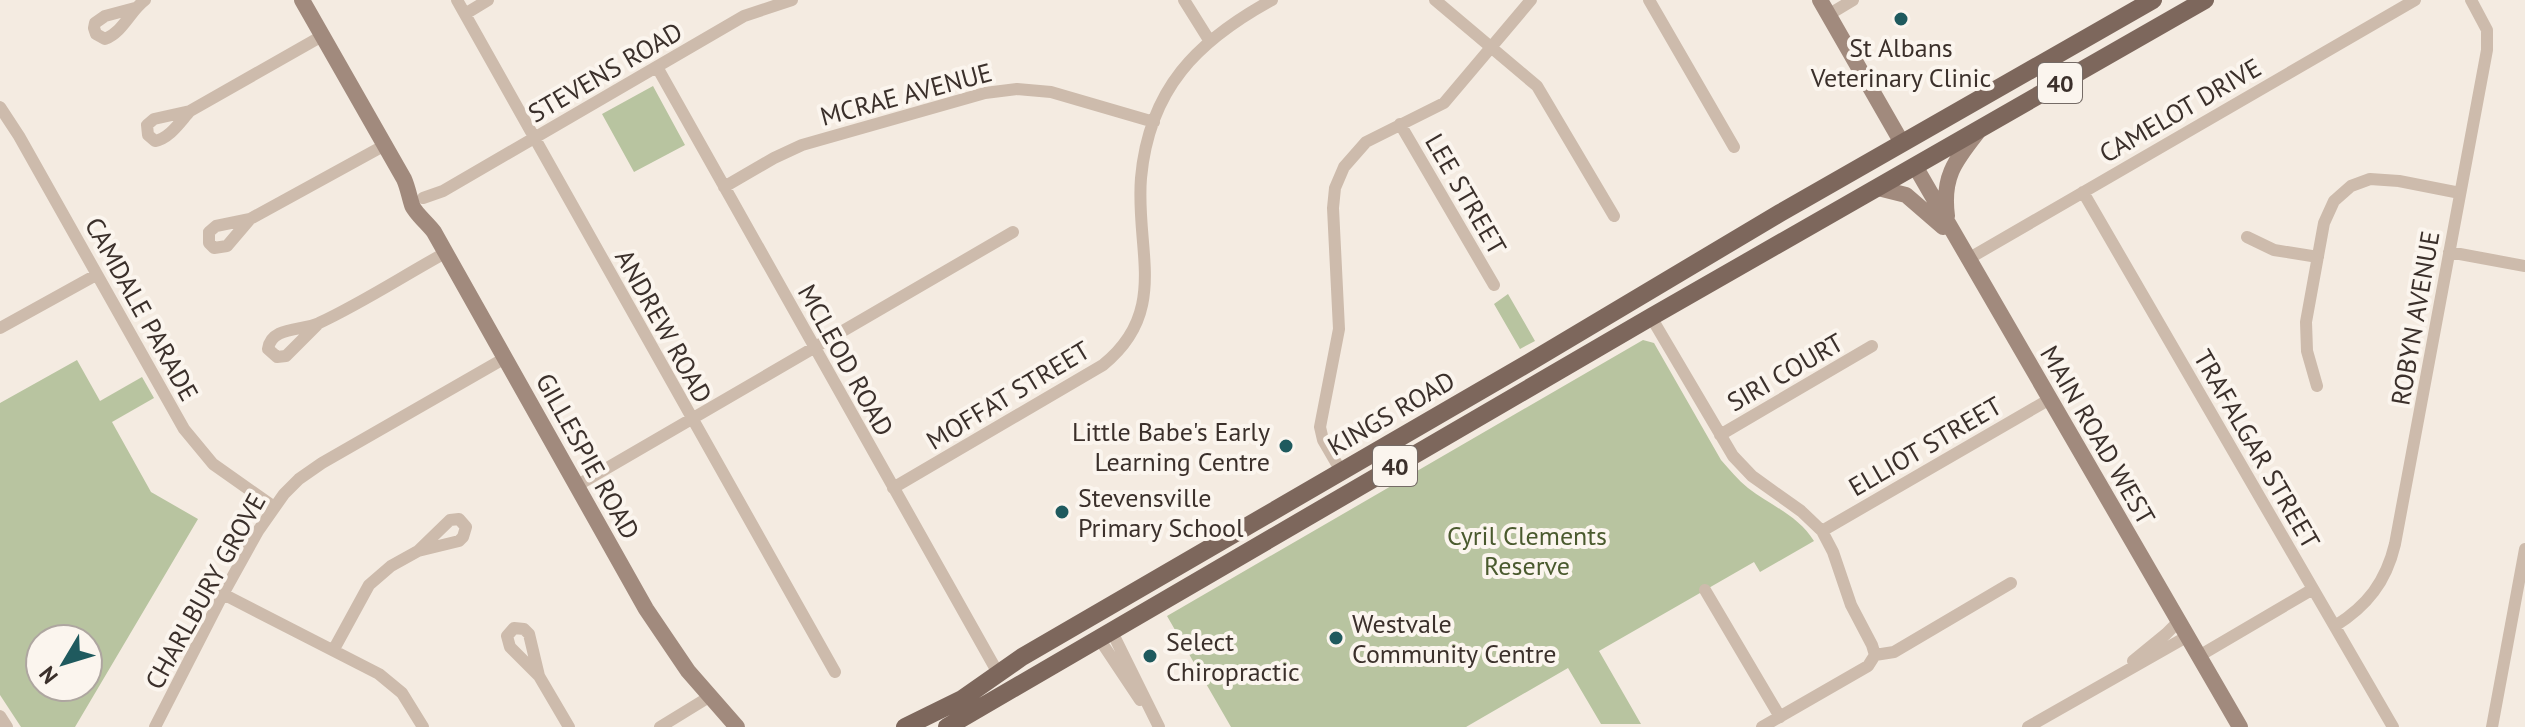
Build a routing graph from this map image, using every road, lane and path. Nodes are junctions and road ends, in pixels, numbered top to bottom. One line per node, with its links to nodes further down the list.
1 (302, 0): 17 (street, GILLESPIE ROAD)
2 (457, 0): 16 (street, ANDREW ROAD)
3 (488, 0): 16 (street)
4 (792, 0): 20 (street, STEVENS ROAD)
5 (1184, 0): 18 (street)
6 (1272, 0): 18 (street, MOFFAT STREET)
7 (1435, 0): 19 (street)
8 (1531, 0): 19 (street)
9 (1649, 0): 29 (street)
10 (1853, 0): 15 (street)
11 (2153, 0): 27 (main road, 40)
12 (2205, 0): 25 (main road, 40)
13 (2415, 0): 33 (street, CAMELOT DRIVE)
14 (2471, 0): 34 (street, ROBYN AVENUE)
15 (1824, 7): 27 (street)
16 (465, 14): 26 (street, ANDREW ROAD)
17 (322, 36): 22 (street); 28 (street, GILLESPIE ROAD)
18 (1209, 40): 23 (street, MOFFAT STREET)
19 (1492, 47): 24 (street); 36 (street)
20 (657, 67): 26 (street, STEVENS ROAD); 31 (street, MCLEOD ROAD)
21 (0, 107): 46 (street, CAMDALE PARADE)
22 (190, 111)
23 (1154, 122): 31 (street, MCRAE AVENUE); 61 (street, MOFFAT STREET)
24 (1400, 124): 47 (street, LEE STREET); 59 (street)
25 (1981, 129): 30 (main road, 40); 38 (street)
26 (534, 139): 35 (street, STEVENS ROAD); 57 (street, ANDREW ROAD)
27 (1902, 143): 30 (main road); 48 (main road, KINGS ROAD / 40)
28 (385, 145): 35 (street, GILLESPIE ROAD); 37 (street)
29 (1734, 147)
30 (1915, 166): 32 (main road, KINGS ROAD / 40); 38 (street, MAIN ROAD WEST)
31 (724, 187): 53 (street, MCLEOD ROAD)
32 (1878, 188): 41 (street); 49 (main road, KINGS ROAD / 40)
33 (2083, 192): 41 (street, CAMELOT DRIVE); 68 (street, TRAFALGAR STREET)
34 (2460, 193): 42 (street, ROBYN AVENUE); 44 (street)
35 (421, 204): 43 (street, GILLESPIE ROAD)
36 (1614, 216)
37 (250, 219)
38 (1948, 224): 41 (street, MAIN ROAD WEST)
39 (1013, 232): 53 (street)
40 (2247, 237): 44 (street)
41 (1964, 252): 56 (street, MAIN ROAD WEST)
42 (2449, 252): 45 (street); 73 (street, ROBYN AVENUE)
43 (445, 253): 50 (street); 54 (street, GILLESPIE ROAD)
44 (2318, 257): 55 (street)
45 (2525, 266)
46 (96, 275): 51 (street); 63 (street, CAMDALE PARADE)
47 (1494, 285)
48 (1640, 297): 49 (main road); 59 (main road, KINGS ROAD / 40)
49 (1651, 317): 58 (street); 62 (main road, KINGS ROAD / 40)
50 (317, 325)
51 (0, 328)
52 (1872, 346): 58 (street, SIRI COURT)
53 (814, 347): 57 (street); 61 (street, MCLEOD ROAD)
54 (505, 358): 60 (street, GILLESPIE ROAD); 63 (street, CHARLBURY GROVE)
55 (2317, 386)
56 (2050, 399): 64 (street, ELLIOT STREET); 72 (street, MAIN ROAD WEST)
57 (692, 419): 60 (street); 79 (street, ANDREW ROAD)
58 (1720, 435): 64 (street)
59 (1341, 471): 62 (main road); 71 (main road, KINGS ROAD / 40)
60 (578, 485): 83 (street, GILLESPIE ROAD)
61 (893, 488): 80 (street, MCLEOD ROAD)
62 (1353, 490): 74 (main road, KINGS ROAD / 40)
63 (274, 507): 70 (street, CHARLBURY GROVE)
64 (1822, 531): 77 (street)
65 (2525, 549): 100 (street)
66 (418, 551): 76 (street)
67 (2011, 583): 77 (street)
68 (2313, 589): 73 (street, TRAFALGAR STREET); 78 (street)
69 (1705, 590): 85 (street)
70 (223, 594): 76 (street); 88 (street, CHARLBURY GROVE)
71 (1092, 617): 74 (main road); 80 (main road, KINGS ROAD / 40)
72 (2179, 621): 75 (street, MAIN ROAD WEST); 82 (street)
73 (2335, 626): 99 (street, TRAFALGAR STREET)
74 (1106, 636): 86 (street); 95 (main road, KINGS ROAD / 40)
75 (2188, 636): 78 (street, MAIN ROAD WEST); 82 (street)
76 (334, 649): 89 (street)
77 (1875, 655): 85 (street)
78 (2199, 656): 98 (street, MAIN ROAD WEST)
79 (835, 672)
80 (998, 673): 94 (main road, KINGS ROAD / 40)
81 (539, 676): 90 (street)
82 (2108, 680): 97 (street)
83 (709, 697): 91 (street); 92 (street, GILLESPIE ROAD); 93 (street, GILLESPIE ROAD)
84 (0, 716): 87 (street)
85 (1780, 717): 96 (street)
86 (1159, 726)
87 (7, 727)
88 (155, 727)
89 (423, 727)
90 (569, 727)
91 (660, 727)
92 (728, 727)
93 (737, 727)
94 (905, 727)
95 (947, 727)
96 (1762, 727)
97 (2028, 727)
98 (2240, 727)
99 (2393, 727)
100 (2492, 727)

